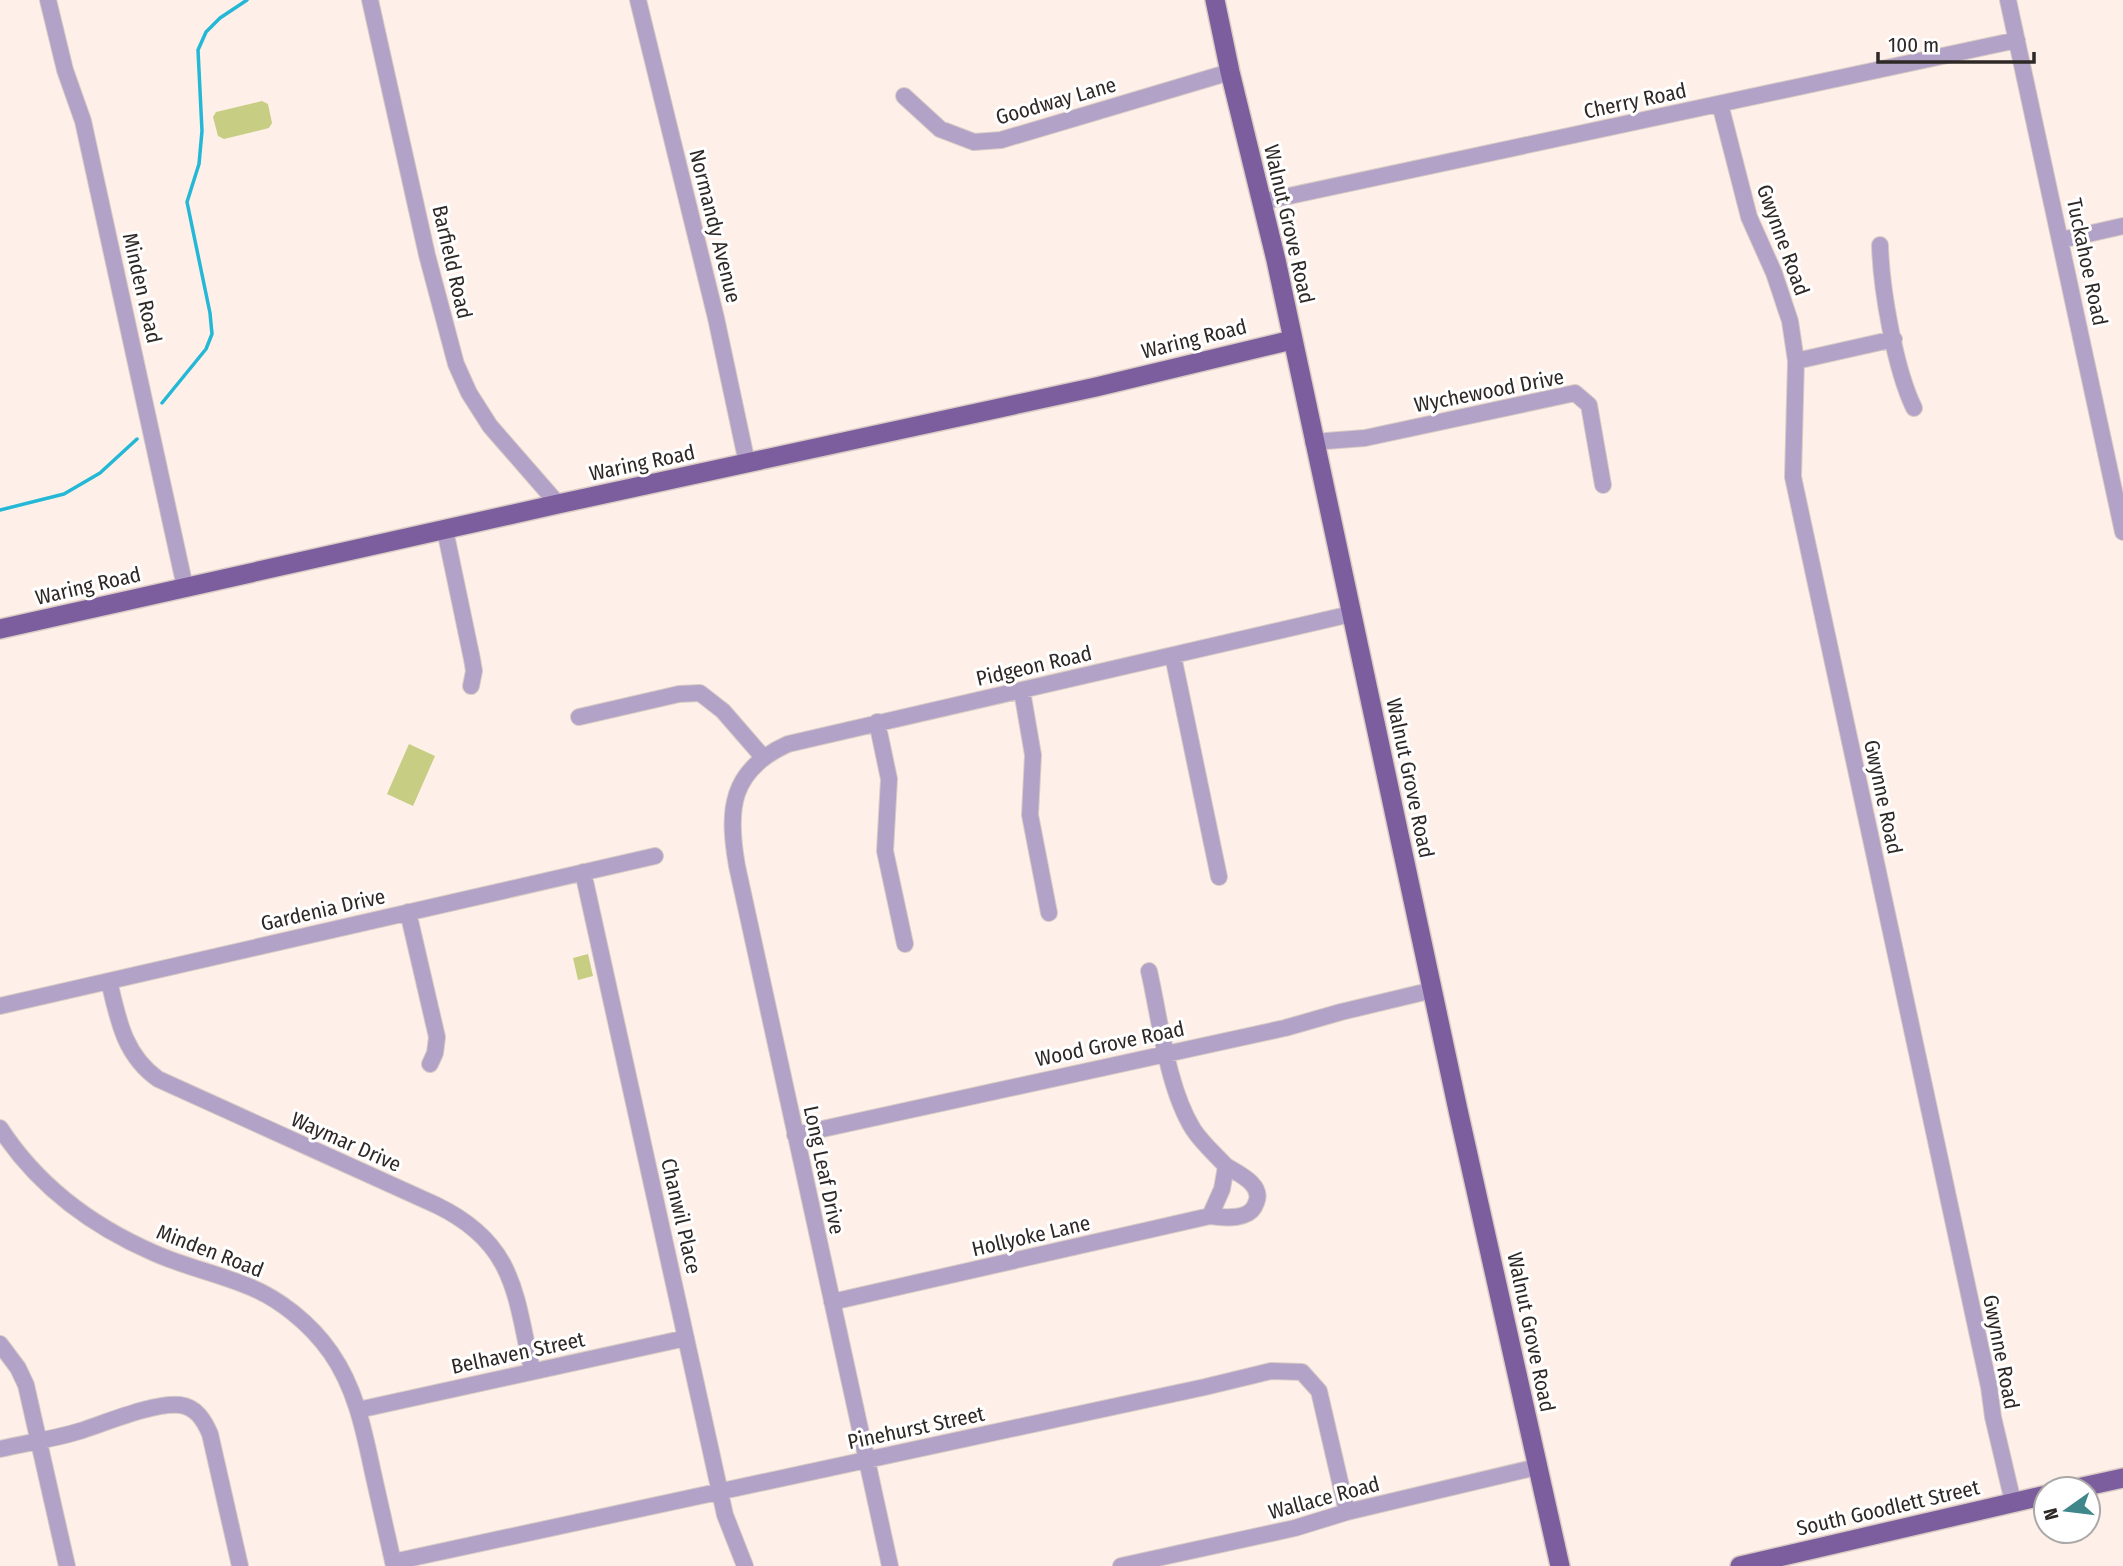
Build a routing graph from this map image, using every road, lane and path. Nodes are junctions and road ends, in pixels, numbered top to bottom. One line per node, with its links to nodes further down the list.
1 (48, 0): 24 (street, Minden Road)
2 (370, 0): 21 (street, Barfield Road)
3 (638, 0): 19 (street, Normandy Avenue)
4 (1215, 0): 7 (main road, Walnut Grove Road)
5 (2008, 0): 6 (street, Tuckahoe Road)
6 (2017, 40): 9 (street, Cherry Road); 12 (street, Tuckahoe Road)
7 (1230, 72): 8 (street, Goodway Lane); 10 (main road, Walnut Grove Road)
8 (904, 96)
9 (1720, 104): 10 (street, Cherry Road); 16 (street, Gwynne Road)
10 (1261, 202): 15 (main road, Walnut Grove Road)
11 (2123, 226): 12 (street)
12 (2060, 240): 23 (street, Tuckahoe Road)
13 (1880, 245): 14 (street)
14 (1894, 339): 16 (street); 17 (street)
15 (1292, 340): 18 (main road, Walnut Grove Road); 19 (main road, Waring Road)
16 (1796, 361): 63 (street, Gwynne Road)
17 (1914, 408)
18 (1313, 442): 20 (street, Wychewood Drive); 25 (main road, Walnut Grove Road)
19 (747, 463): 21 (main road, Waring Road)
20 (1603, 485)
21 (558, 503): 22 (main road, Waring Road)
22 (445, 530): 24 (main road, Waring Road); 28 (street)
23 (2123, 532)
24 (185, 587): 26 (main road, Waring Road)
25 (1350, 614): 27 (street, Pidgeon Road); 42 (main road, Walnut Grove Road)
26 (0, 628)
27 (1173, 656): 29 (street, Pidgeon Road); 36 (street)
28 (471, 685)
29 (1022, 691): 31 (street, Pidgeon Road); 38 (street)
30 (579, 717): 32 (street)
31 (877, 722): 32 (street, Pidgeon Road); 39 (street)
32 (763, 757): 33 (street, Pidgeon Road)
33 (742, 784): 47 (street, Long Leaf Drive)
34 (655, 856): 35 (street, Gardenia Drive)
35 (583, 872): 37 (street, Gardenia Drive); 51 (street, Chanwil Place)
36 (1219, 877)
37 (408, 912): 41 (street, Gardenia Drive); 45 (street)
38 (1049, 914)
39 (905, 944)
40 (1149, 971): 44 (street)
41 (110, 981): 43 (street, Gardenia Drive); 53 (street, Waymar Drive)
42 (1433, 990): 44 (street, Wood Grove Road); 58 (main road, Walnut Grove Road)
43 (0, 1006)
44 (1167, 1054): 47 (street, Wood Grove Road); 48 (street)
45 (430, 1064)
46 (0, 1128): 54 (street, Minden Road)
47 (795, 1135): 50 (street, Long Leaf Drive)
48 (1226, 1166): 49 (street); 49 (street, Hollyoke Lane)
49 (1210, 1216): 50 (street, Hollyoke Lane)
50 (832, 1302): 57 (street, Long Leaf Drive)
51 (686, 1338): 53 (street, Belhaven Street); 61 (street, Chanwil Place)
52 (0, 1344): 55 (street)
53 (532, 1370): 54 (street, Belhaven Street)
54 (358, 1410): 65 (street, Minden Road)
55 (38, 1440): 56 (street); 66 (street); 67 (street)
56 (0, 1449)
57 (867, 1460): 61 (street, Pinehurst Street); 64 (street, Pinehurst Street); 69 (street, Long Leaf Drive)
58 (1537, 1467): 64 (street, Wallace Road); 71 (main road, Walnut Grove Road)
59 (2123, 1478): 60 (main road)
60 (2102, 1483)
61 (720, 1492): 65 (street, Pinehurst Street); 68 (street, Chanwil Place)
62 (2032, 1498): 63 (main road, South Goodlett Street)
63 (2013, 1502): 72 (main road, South Goodlett Street)
64 (1347, 1512): 70 (street, Wallace Road)
65 (393, 1564)
66 (67, 1566)
67 (240, 1566)
68 (744, 1566)
69 (891, 1566)
70 (1121, 1566)
71 (1560, 1566)
72 (1740, 1566)

